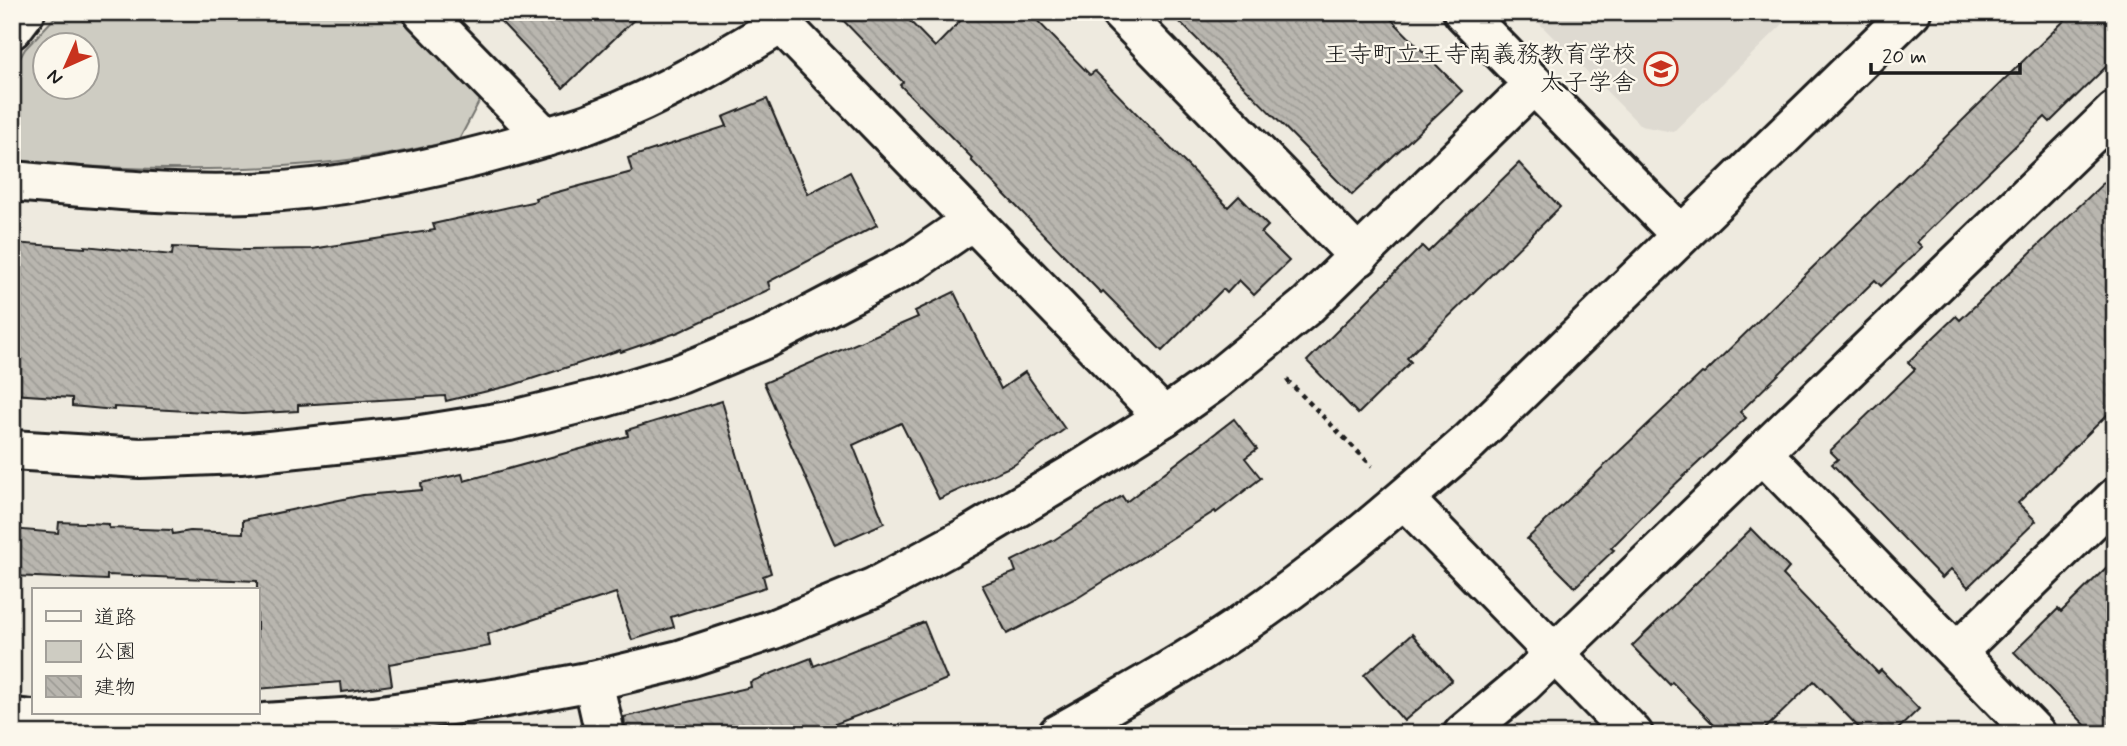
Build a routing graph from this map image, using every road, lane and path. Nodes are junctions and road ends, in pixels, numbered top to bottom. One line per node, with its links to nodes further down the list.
1 (25, 12): 7 (street)
2 (423, 12): 10 (street)
3 (1120, 12): 14 (street)
4 (1463, 12): 8 (street)
5 (1911, 12): 13 (street)
6 (776, 18): 10 (street); 12 (street)
7 (12, 29)
8 (1534, 85): 13 (street); 14 (street)
9 (2115, 111): 18 (street)
10 (545, 137): 11 (street)
11 (12, 181)
12 (972, 221): 16 (street); 17 (street)
13 (1681, 235): 20 (street)
14 (1359, 257): 16 (street)
15 (1296, 389): 20 (path)
16 (1164, 417): 23 (street)
17 (12, 450)
18 (1762, 453): 21 (street); 22 (street)
19 (2115, 498): 21 (street)
20 (1404, 499): 22 (street); 26 (street)
21 (1957, 652): 29 (street)
22 (1555, 653): 27 (street); 28 (street)
23 (593, 681): 24 (street); 25 (street)
24 (12, 718)
25 (605, 734)
26 (1058, 734)
27 (1463, 734)
28 (1633, 734)
29 (2036, 734)

